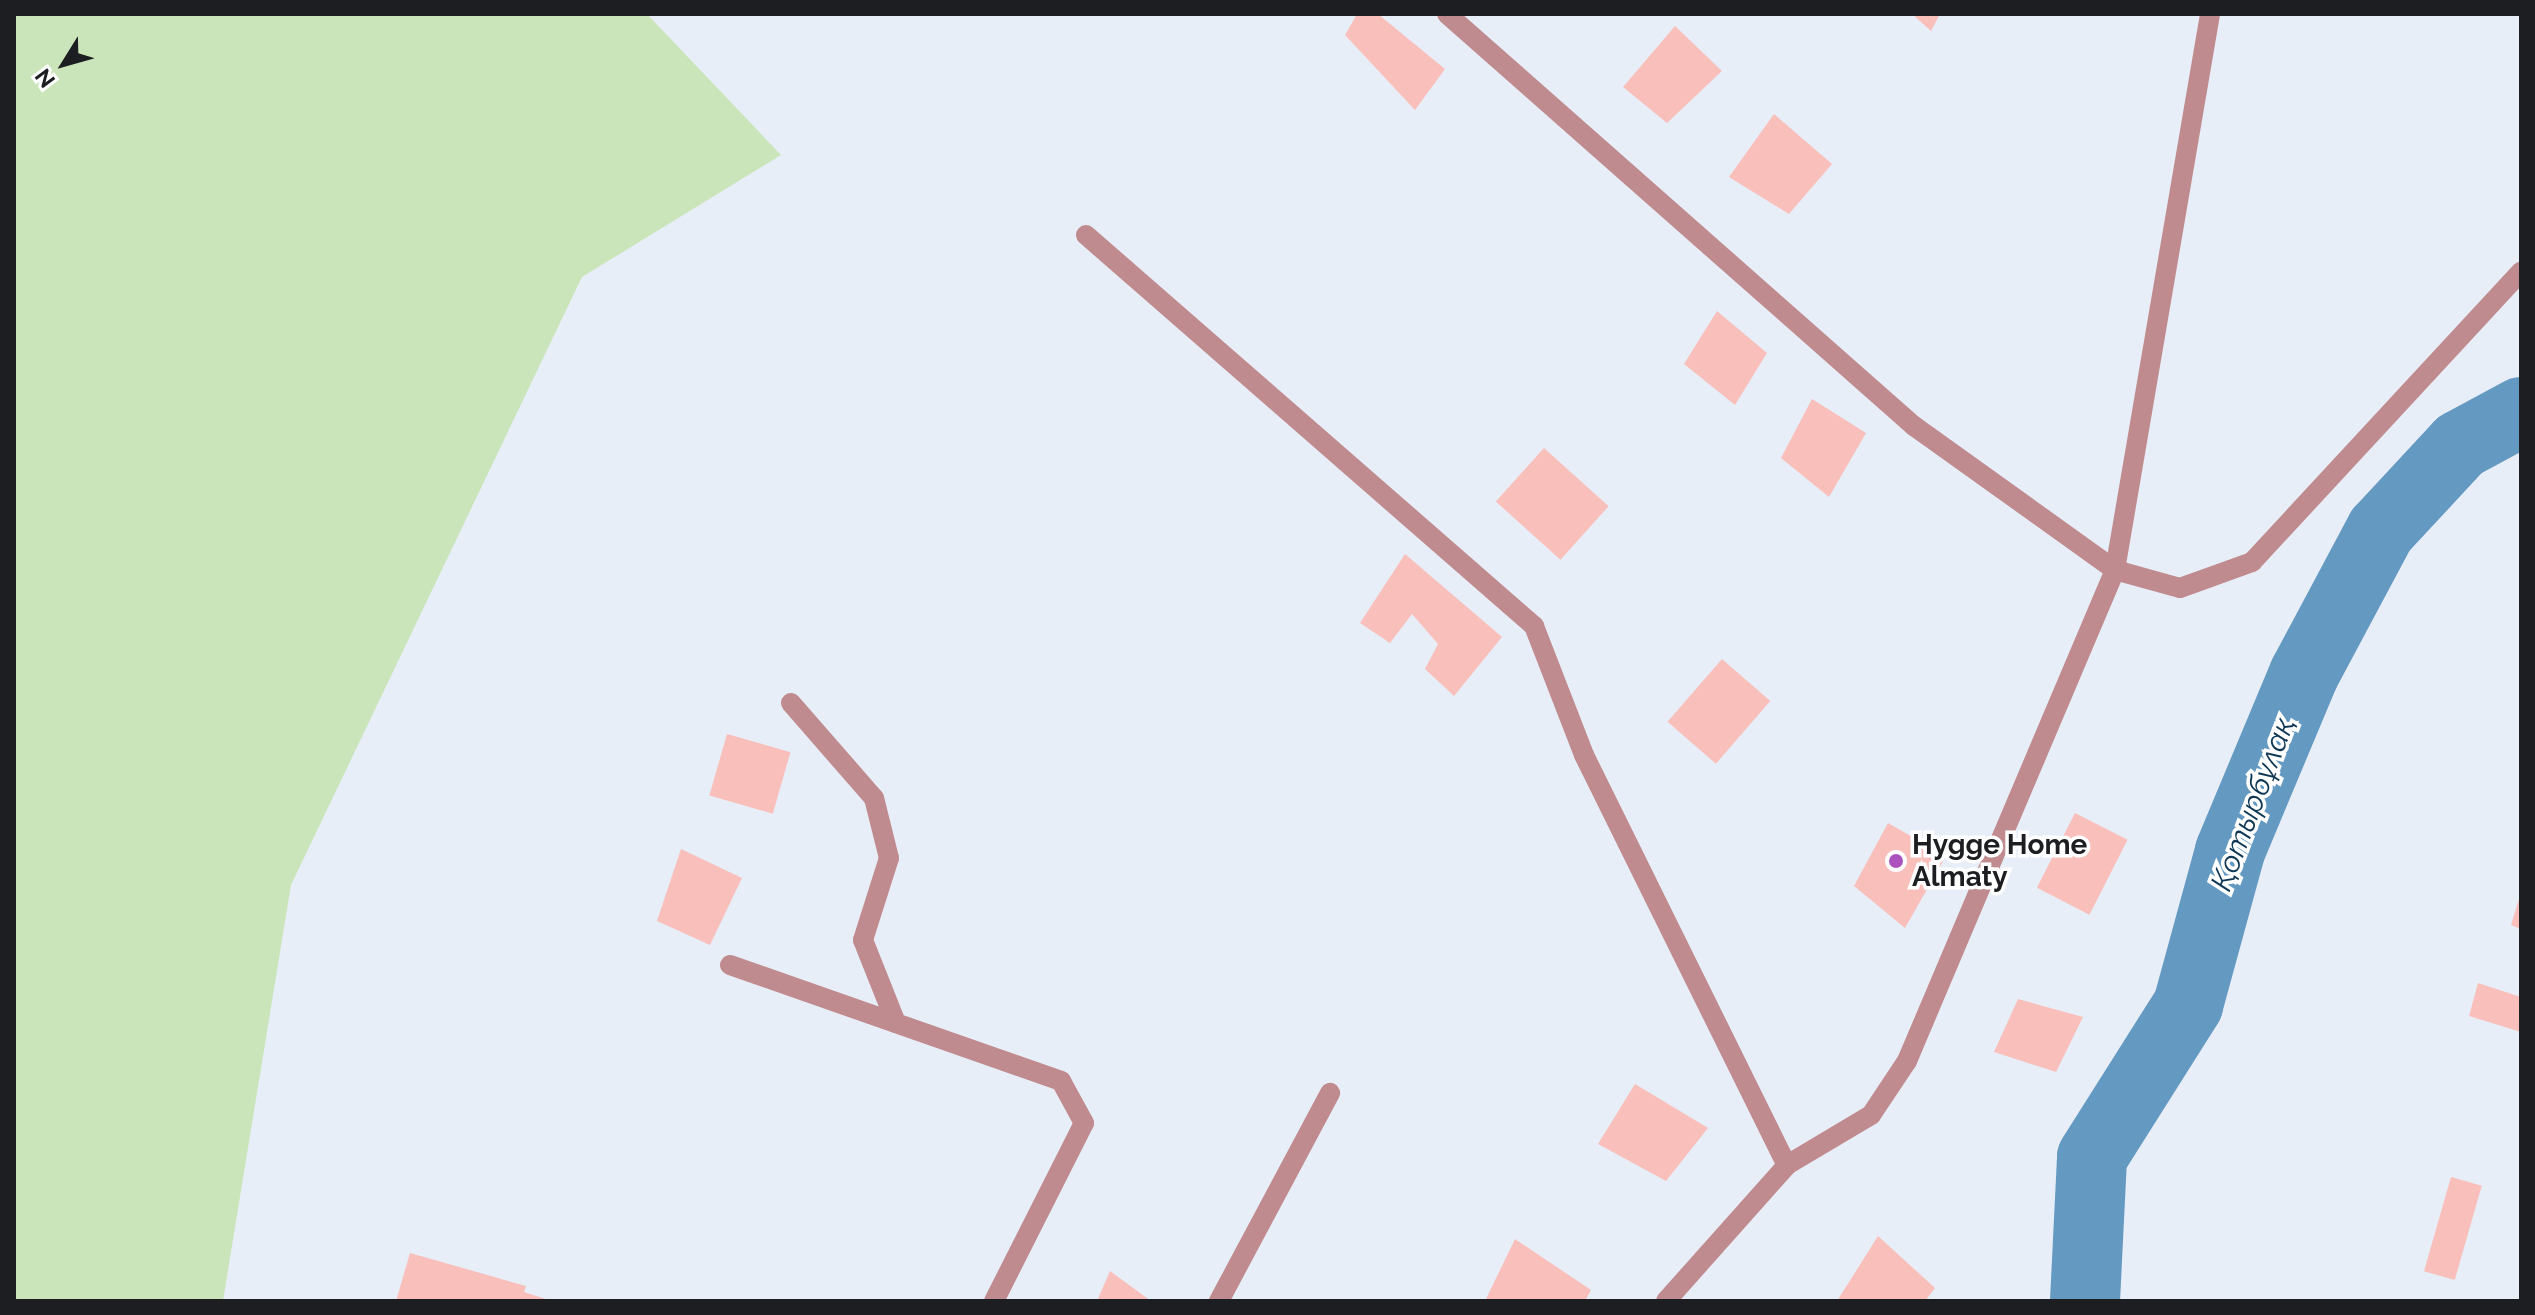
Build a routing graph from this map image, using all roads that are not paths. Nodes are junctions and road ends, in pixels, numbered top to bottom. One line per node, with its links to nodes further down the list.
1 (1447, 14): 5 (lane)
2 (2210, 14): 5 (lane)
3 (1086, 235): 10 (lane)
4 (2521, 271): 5 (lane)
5 (2115, 570): 10 (lane)
6 (791, 703): 8 (lane)
7 (730, 965): 8 (lane)
8 (896, 1023): 11 (lane)
9 (1330, 1093): 12 (lane)
10 (1787, 1165): 13 (lane)
11 (994, 1301)
12 (1219, 1301)
13 (1666, 1301)

